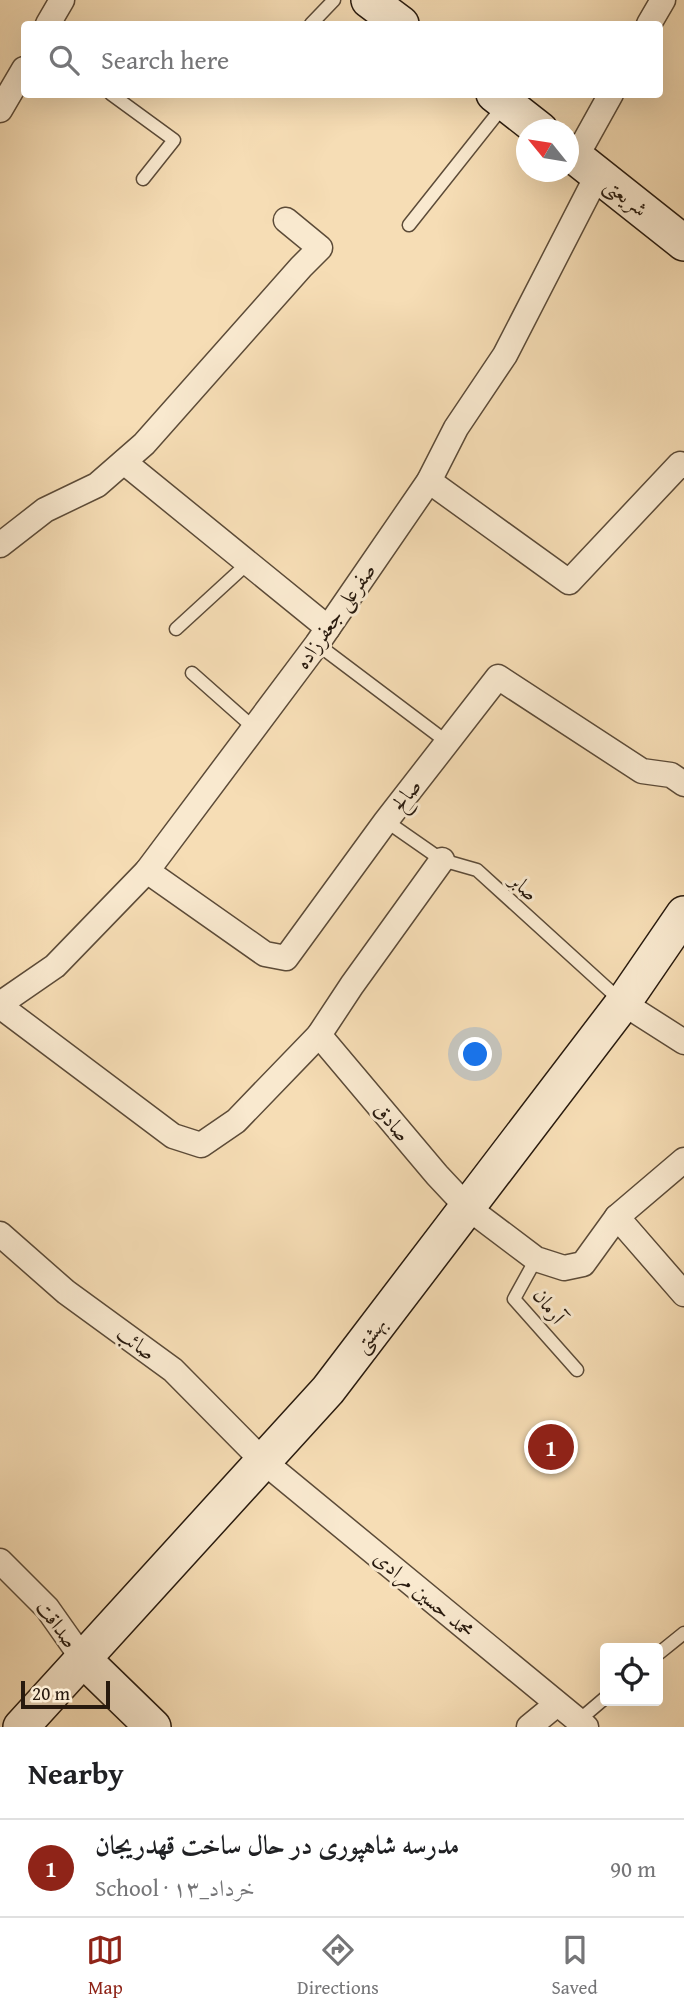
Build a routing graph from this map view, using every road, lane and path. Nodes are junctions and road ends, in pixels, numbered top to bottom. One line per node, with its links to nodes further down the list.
1 (62, 0): 5 (street)
2 (334, 0): 6 (lane)
3 (369, 0): 7 (street)
4 (663, 0): 8 (street)
5 (50, 21)
6 (314, 21)
7 (397, 21)
8 (651, 21)
9 (21, 74): 13 (street)
10 (116, 98): 16 (lane)
11 (609, 98): 15 (street, صفرعلی جعفرزاده)
12 (500, 99): 14 (street); 18 (lane)
13 (0, 110)
14 (526, 119)
15 (581, 161): 19 (street, شریعتی); 22 (street, صفرعلی جعفرزاده)
16 (143, 179)
17 (286, 220): 20 (street)
18 (409, 225)
19 (684, 243)
20 (124, 461): 23 (street); 24 (street)
21 (684, 466): 22 (street)
22 (429, 481): 26 (street, صفرعلی جعفرزاده)
23 (0, 545)
24 (248, 563): 25 (lane); 26 (street)
25 (176, 629)
26 (322, 636): 28 (street, صفرعلی جعفرزاده); 29 (lane)
27 (192, 673): 28 (lane)
28 (254, 728): 33 (street, صفرعلی جعفرزاده)
29 (447, 741): 30 (street, صالح); 31 (street, صالح)
30 (684, 784)
31 (386, 821): 32 (lane, صابر); 33 (street, صالح)
32 (442, 860): 35 (lane, صابر); 37 (street)
33 (147, 871): 36 (street, صفرعلی جعفرزاده)
34 (684, 914): 35 (street, بهشتی)
35 (623, 1003): 38 (street); 40 (street, بهشتی)
36 (0, 1005): 37 (street)
37 (319, 1035): 40 (street, صادق)
38 (684, 1042)
39 (684, 1160): 41 (street)
40 (467, 1207): 43 (street, صادق); 46 (street, بهشتی)
41 (617, 1217): 43 (street); 44 (street)
42 (0, 1234): 46 (street, صائب)
43 (536, 1259): 45 (lane, آرمان)
44 (684, 1294)
45 (577, 1370)
46 (263, 1461): 50 (street, بهشتی); 51 (street, محمد حسین مرادی)
47 (0, 1561): 50 (street, صداقت)
48 (684, 1633): 49 (lane)
49 (663, 1650)
50 (83, 1659): 54 (street, بهشتی); 55 (street)
51 (557, 1704): 53 (street, محمد حسین مرادی); 56 (street)
52 (600, 1704): 53 (lane)
53 (582, 1724)
54 (21, 1727)
55 (153, 1727)
56 (528, 1727)

